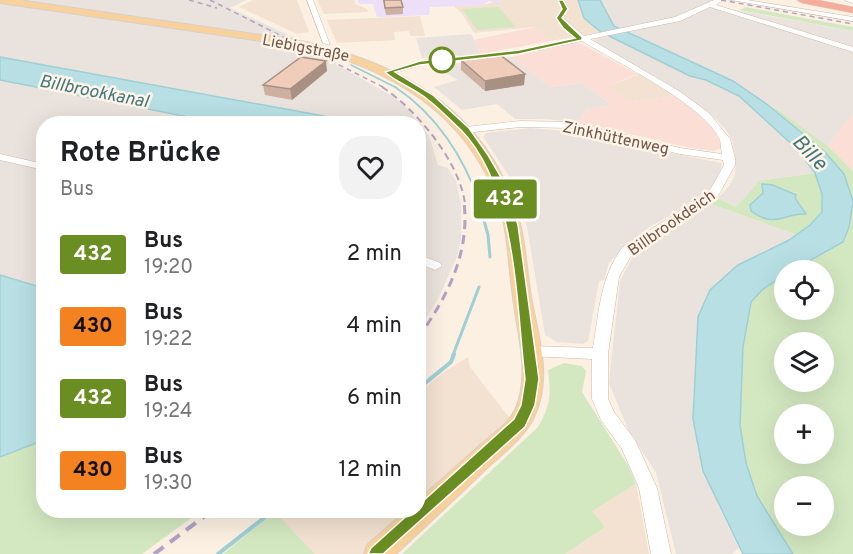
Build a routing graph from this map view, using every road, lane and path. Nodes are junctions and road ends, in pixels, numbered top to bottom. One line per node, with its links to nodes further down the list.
1 (0, 0): 16 (main road, Liebigstraße)
2 (310, 0): 14 (street)
3 (561, 0): 13 (street)
4 (720, 0): 10 (street)
5 (734, 0): 12 (street)
6 (802, 0): 11 (highway)
7 (815, 0): 11 (highway)
8 (848, 0): 9 (street)
9 (853, 1)
10 (710, 5): 13 (street); 15 (street)
11 (853, 8)
12 (853, 19)
13 (580, 39): 16 (street); 19 (street)
14 (327, 43)
15 (853, 50)
16 (388, 72): 17 (main road, Liebigstraße)
17 (466, 130): 19 (street, Zinkhüttenweg); 23 (main road, Liebigstraße)
18 (0, 157): 20 (street)
19 (730, 158): 24 (street, Billbrookdeich)
20 (36, 165)
21 (426, 262): 22 (street)
22 (435, 266)
23 (530, 351): 24 (street); 25 (main road, Liebigstraße)
24 (600, 354): 28 (street, Billbrookdeich)
25 (426, 509)
26 (416, 518): 27 (main road, Liebigstraße)
27 (377, 554)
28 (661, 554)

